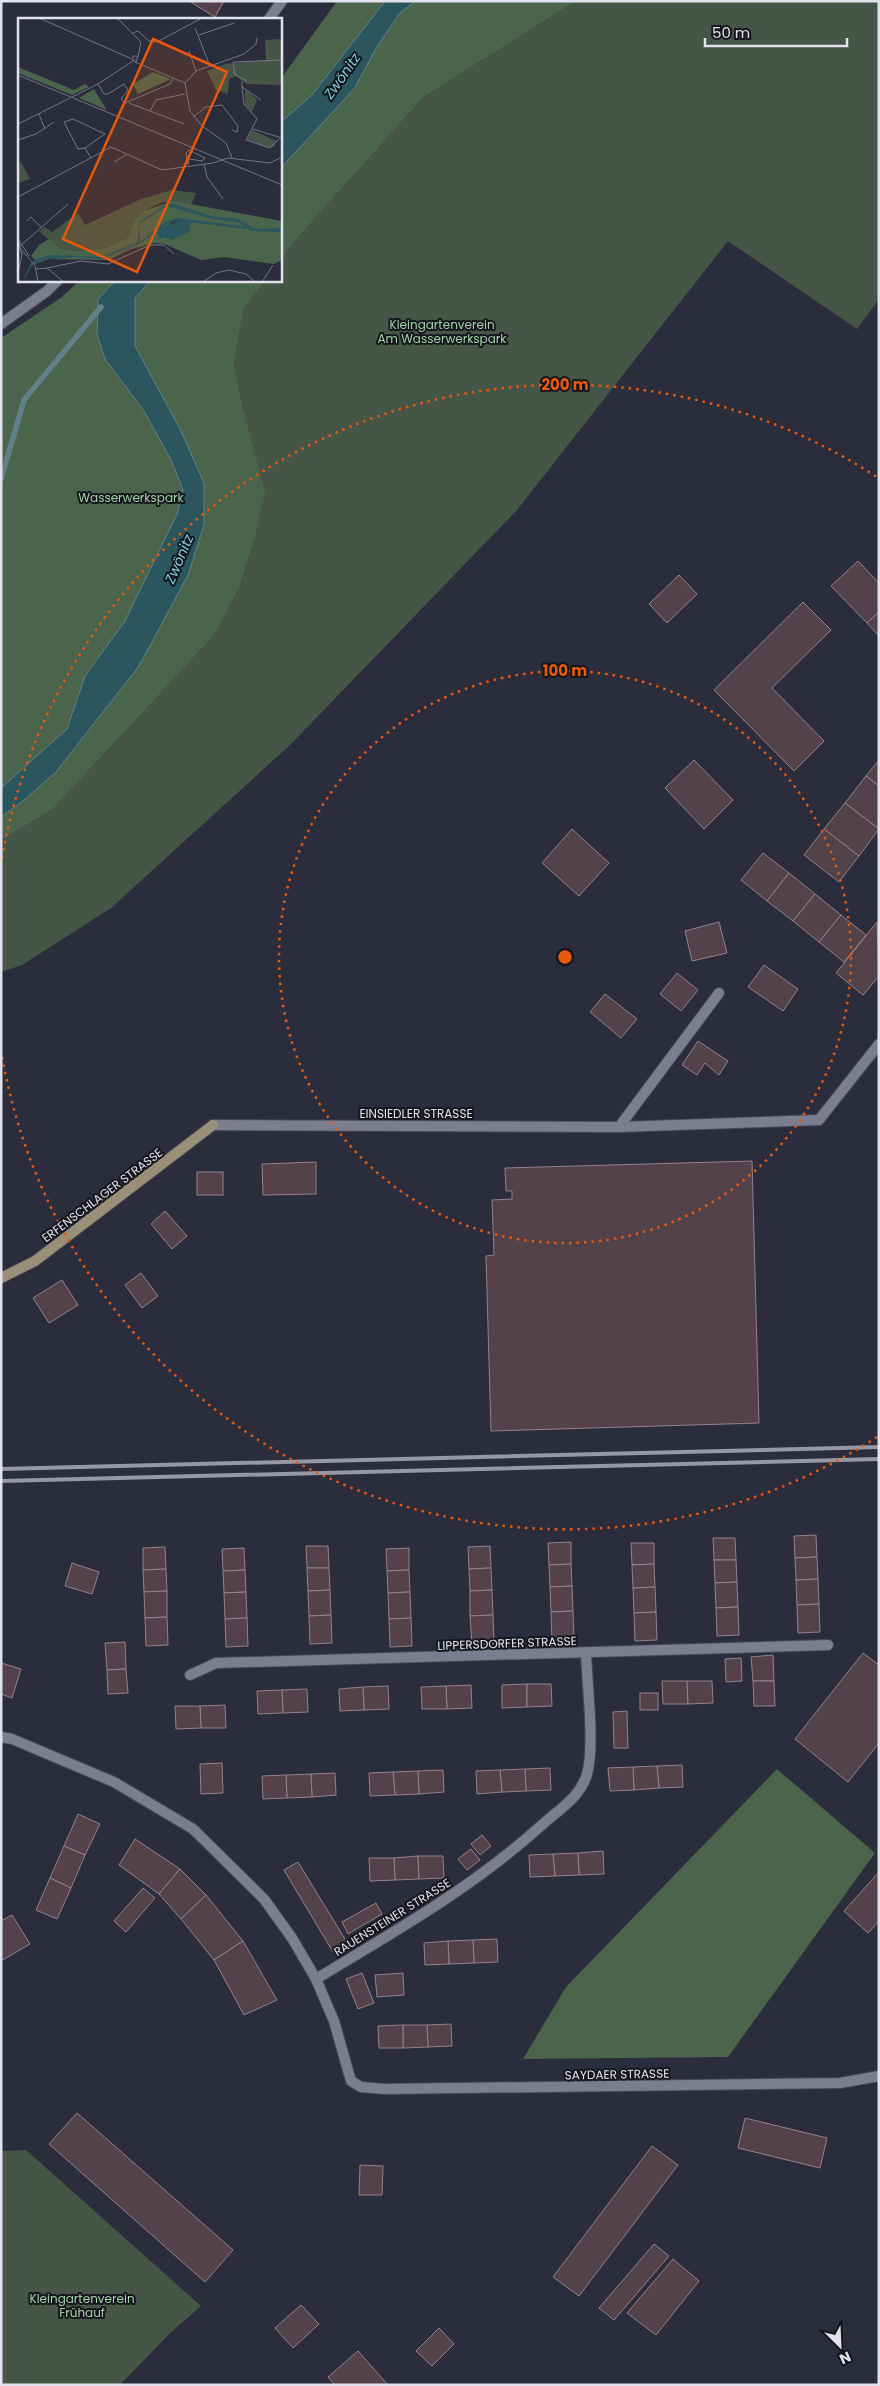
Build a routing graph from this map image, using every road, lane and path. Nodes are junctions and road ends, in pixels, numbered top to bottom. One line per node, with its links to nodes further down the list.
1 (282, 1): 2 (street)
2 (270, 18)
3 (57, 281): 4 (street)
4 (1, 324)
5 (719, 992): 8 (street)
6 (879, 1044): 8 (street, EINSIEDLER STRASSE)
7 (213, 1125): 8 (street, EINSIEDLER STRASSE); 9 (main road, ERFENSCHLAGER STRASSE)
8 (619, 1126)
9 (1, 1278)
10 (828, 1645): 11 (street, LIPPERSDORFER STRASSE)
11 (586, 1653): 12 (street, LIPPERSDORFER STRASSE); 14 (street, RAUENSTEINER STRASSE)
12 (190, 1675)
13 (1, 1737): 14 (street)
14 (316, 1979): 15 (street, SAYDAER STRASSE)
15 (877, 2079)

